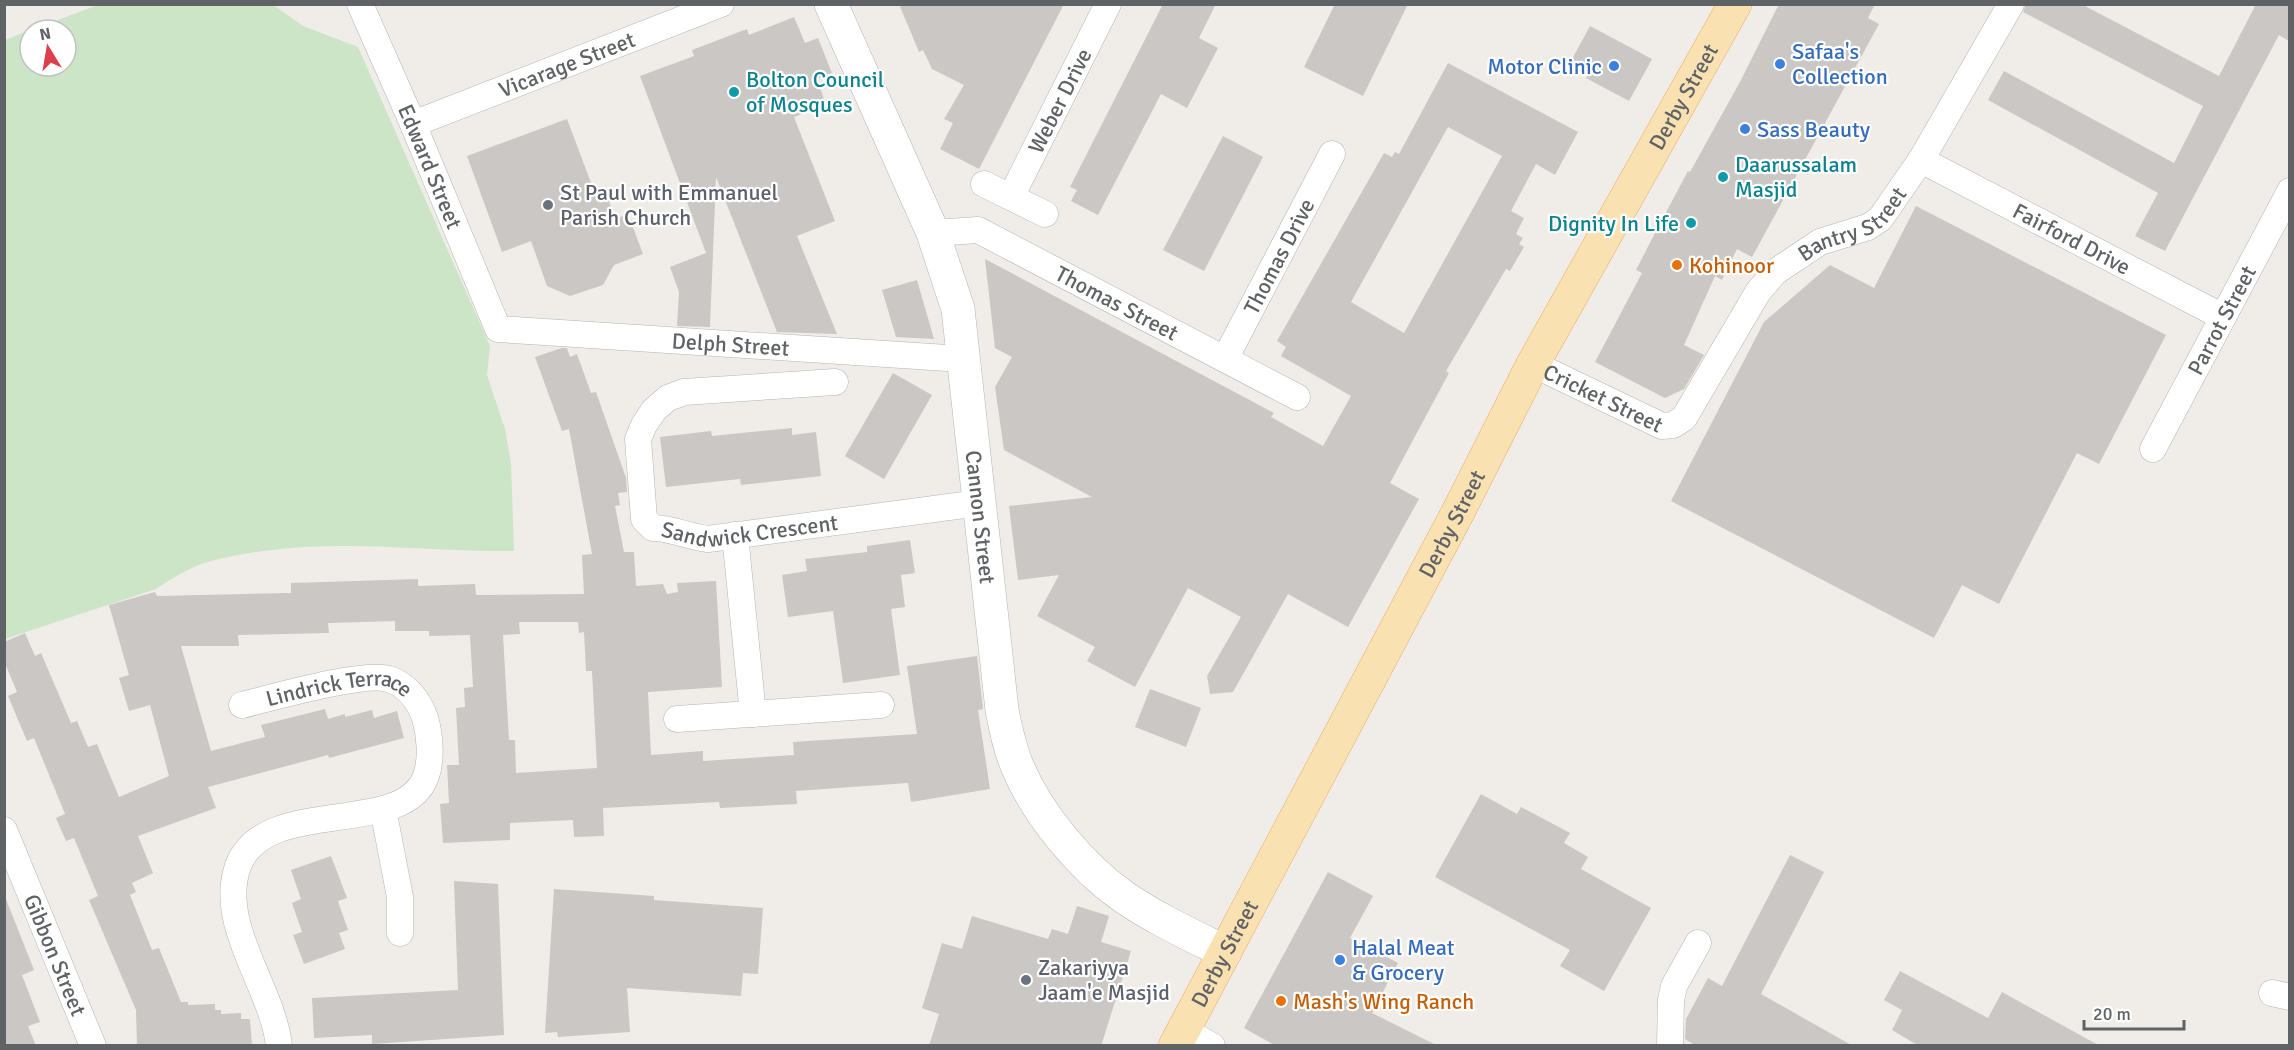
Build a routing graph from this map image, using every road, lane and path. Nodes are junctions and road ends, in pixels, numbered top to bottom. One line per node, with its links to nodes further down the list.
1 (360, 4): 7 (street, Edward Street)
2 (722, 4): 7 (street, Vicarage Street)
3 (831, 4): 14 (street, Cannon Street)
4 (1108, 4): 12 (street, Weber Drive)
5 (2011, 4): 9 (street, Bantry Street)
6 (1730, 6): 19 (main road, Derby Street)
7 (413, 124): 16 (street, Edward Street)
8 (1332, 154): 17 (street, Thomas Drive)
9 (1921, 160): 15 (street, Fairford Drive); 22 (street, Bantry Street)
10 (984, 184): 12 (street)
11 (2289, 191): 15 (street, Parrot Street)
12 (1011, 197): 13 (street)
13 (1045, 214)
14 (933, 233): 17 (street, Thomas Street); 18 (street, Cannon Street)
15 (2223, 317): 23 (street, Parrot Street)
16 (498, 329): 18 (street, Delph Street)
17 (1225, 358): 21 (street, Thomas Street)
18 (963, 359): 24 (street, Cannon Street)
19 (1533, 364): 22 (street, Cricket Street); 35 (main road, Derby Street)
20 (835, 382): 25 (street, Sandwick Crescent)
21 (1297, 397)
22 (1673, 426)
23 (2153, 449)
24 (979, 503): 25 (street, Sandwick Crescent); 35 (street, Cannon Street)
25 (735, 535): 28 (street)
26 (242, 705): 30 (street, Lindrick Terrace)
27 (881, 705): 28 (street)
28 (753, 714): 29 (street)
29 (677, 719)
30 (382, 809): 33 (street); 38 (street, Lindrick Terrace)
31 (4, 830): 32 (street, Gibbon Street)
32 (14, 878): 37 (street, Gibbon Street)
33 (400, 933)
34 (1698, 943): 40 (street)
35 (1225, 952): 36 (main road, Derby Street)
36 (1179, 1038): 39 (street)
37 (93, 1046)
38 (279, 1046)
39 (1212, 1046)
40 (1670, 1046)

